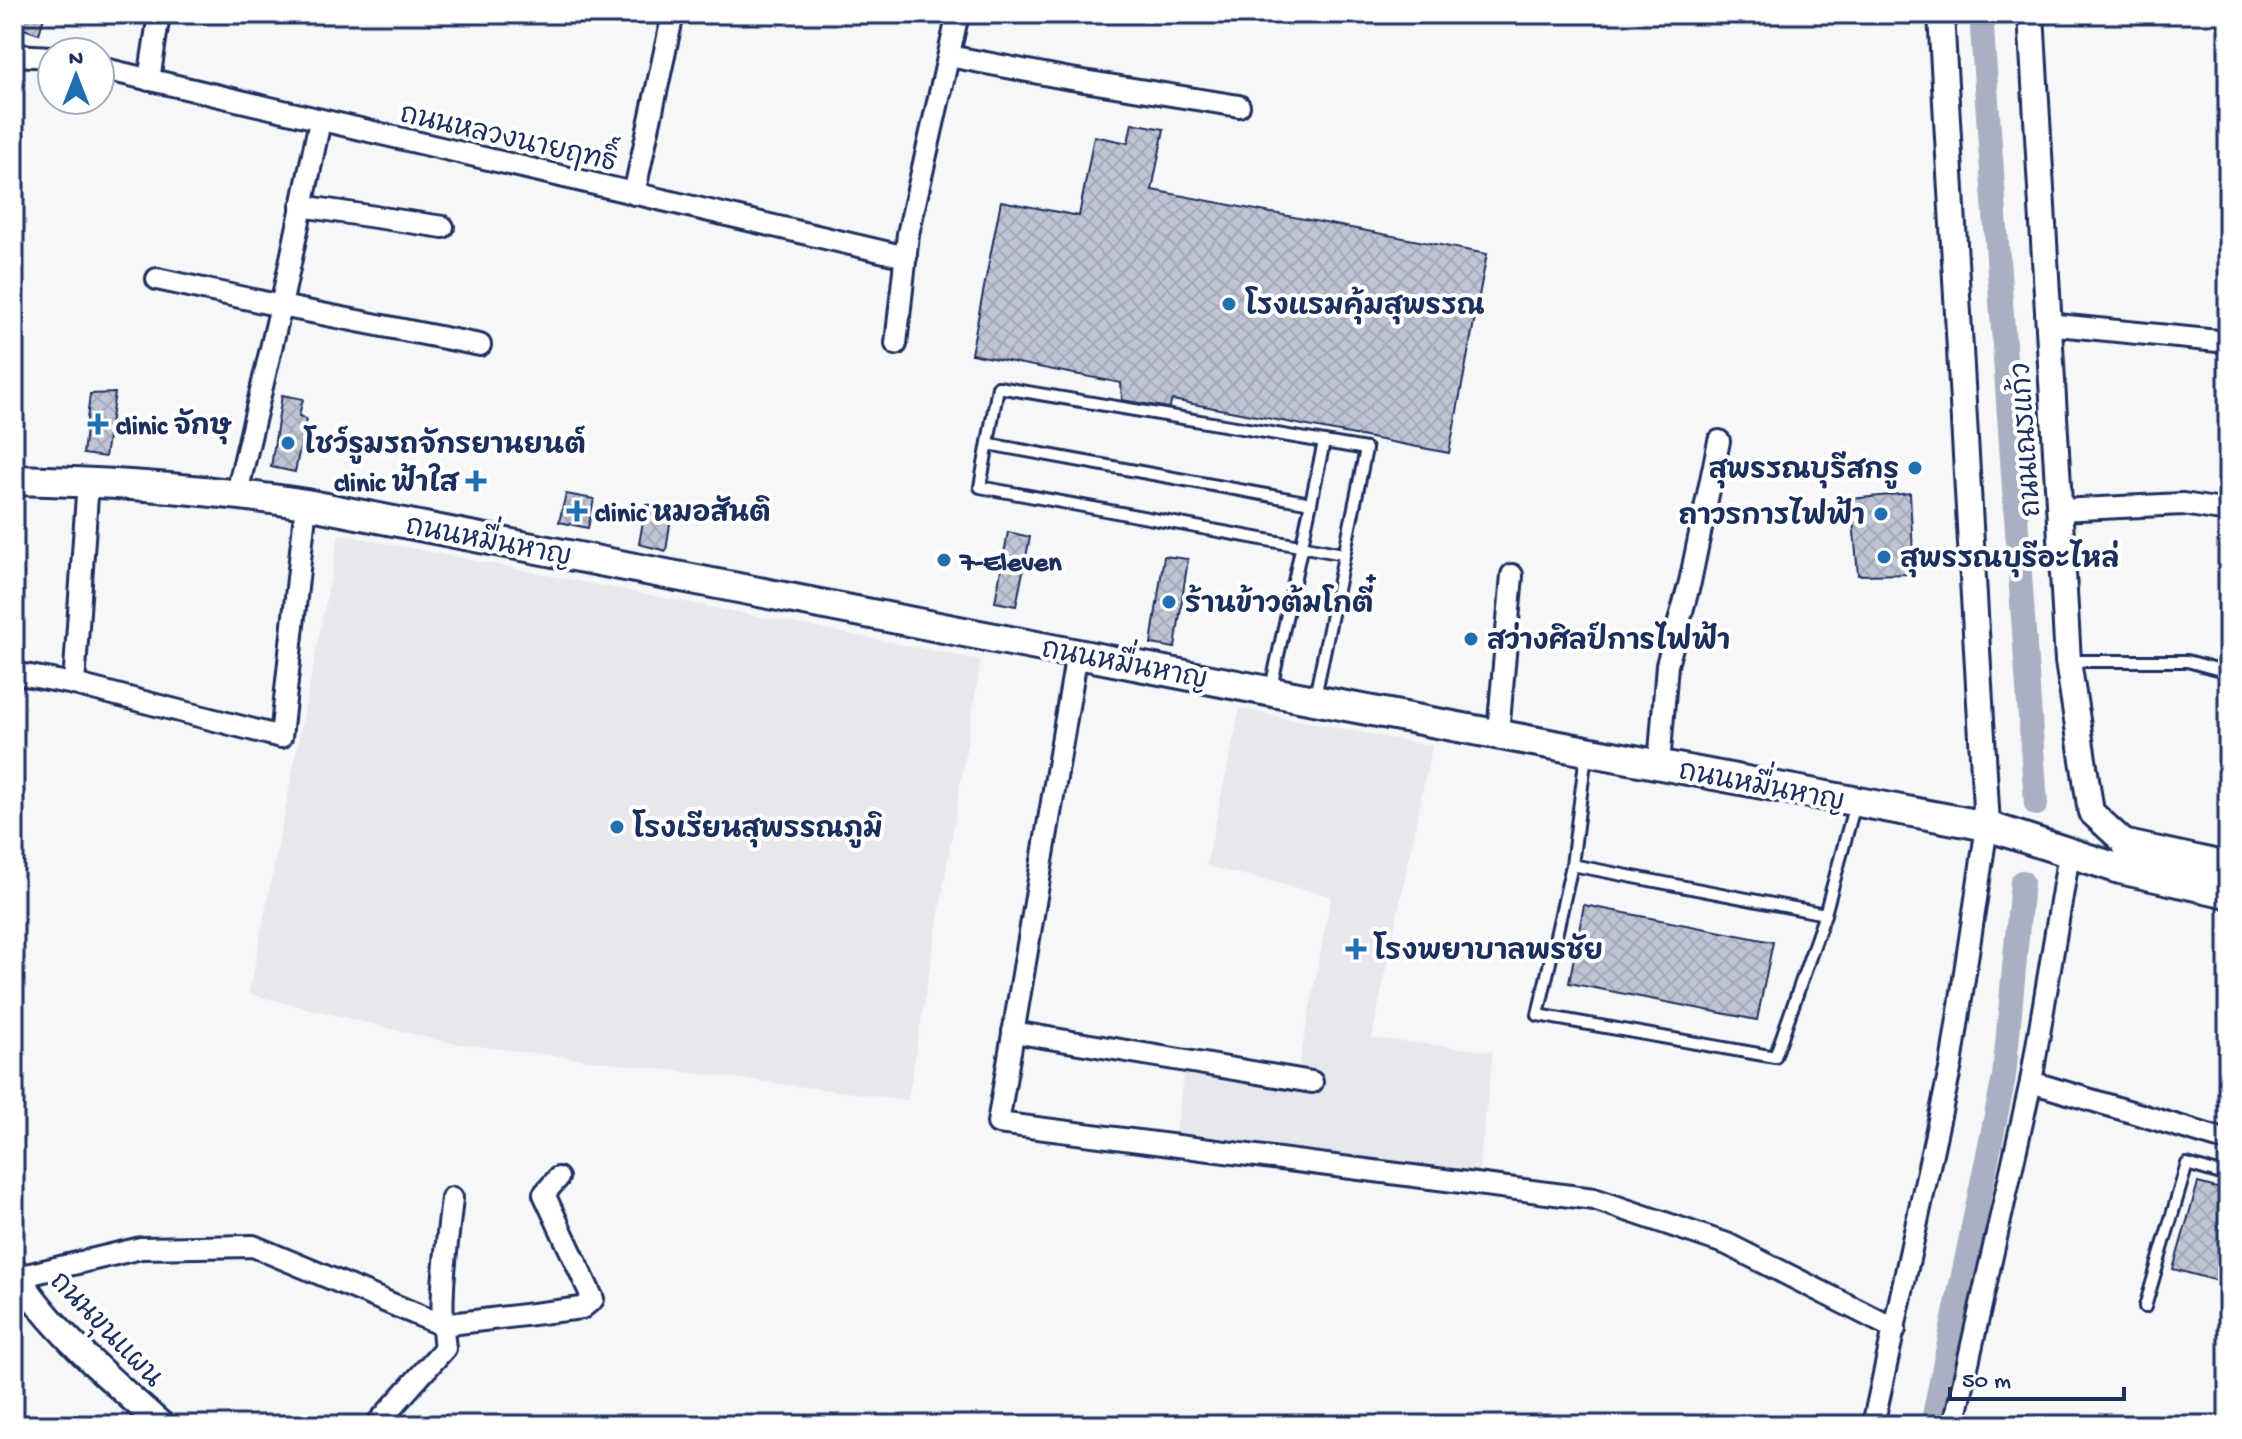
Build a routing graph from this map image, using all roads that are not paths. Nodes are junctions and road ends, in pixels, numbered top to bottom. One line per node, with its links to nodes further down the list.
1 (159, 14): 10 (street)
2 (673, 14): 13 (street)
3 (958, 14): 8 (street)
4 (1941, 14): 47 (street, ถนนเณรแก้ว)
5 (2031, 14): 19 (street, ถนนเณรแก้ว)
6 (14, 55): 7 (street)
7 (36, 56)
8 (949, 56): 11 (street); 16 (street)
9 (116, 72): 10 (street, ถนนหลวงนายฤทธิ์)
10 (149, 80): 12 (street, ถนนหลวงนายฤทธิ์)
11 (1239, 106)
12 (320, 121): 13 (street, ถนนหลวงนายฤทธิ์); 14 (street)
13 (634, 194): 16 (street, ถนนหลวงนายฤทธิ์)
14 (301, 206): 15 (street); 18 (street)
15 (443, 227)
16 (906, 257): 21 (street)
17 (157, 279): 18 (street)
18 (281, 306): 22 (street); 28 (street)
19 (2047, 324): 20 (street); 31 (street, ถนนเณรแก้ว)
20 (2228, 342)
21 (896, 344)
22 (480, 345)
23 (1719, 441): 45 (street)
24 (1324, 442): 25 (lane); 29 (lane); 34 (lane)
25 (988, 444): 29 (lane); 33 (lane)
26 (14, 480): 27 (main road, ถนนหมื่นหาญ)
27 (88, 481): 28 (main road, ถนนหมื่นหาญ); 40 (street)
28 (237, 493): 30 (main road, ถนนหมื่นหาญ)
29 (1311, 503): 33 (lane)
30 (306, 504): 36 (main road, ถนนหมื่นหาญ); 40 (street)
31 (2059, 510): 32 (street); 37 (street, ถนนเณรแก้ว)
32 (2228, 511)
33 (1303, 546): 34 (lane); 41 (lane)
34 (1343, 554): 42 (lane)
35 (1512, 575): 43 (street)
36 (1077, 653): 41 (main road, ถนนหมื่นหาญ); 54 (street)
37 (2068, 661): 38 (lane); 48 (street, ถนนเณรแก้ว)
38 (2228, 672)
39 (14, 673): 40 (street)
40 (74, 684)
41 (1271, 690): 42 (main road, ถนนหมื่นหาญ)
42 (1314, 700): 43 (main road, ถนนหมื่นหาญ)
43 (1498, 733): 44 (main road, ถนนหมื่นหาญ)
44 (1587, 750): 45 (main road, ถนนหมื่นหาญ); 50 (lane)
45 (1659, 765): 46 (main road, ถนนหมื่นหาญ)
46 (1855, 803): 47 (main road, ถนนหมื่นหาญ); 53 (lane)
47 (1987, 826): 49 (main road, ถนนหมื่นหาญ); 64 (street)
48 (2127, 845): 51 (main road)
49 (2069, 854): 52 (main road, ถนนหมื่นหาญ); 56 (street)
50 (1572, 865): 53 (lane); 53 (lane)
51 (2228, 867)
52 (2228, 893)
53 (1825, 914)
54 (1013, 1032): 55 (street); 64 (street)
55 (1312, 1082)
56 (2031, 1082): 57 (street); 68 (street)
57 (2228, 1141)
58 (2228, 1176): 62 (lane)
59 (558, 1178): 63 (street)
60 (452, 1198): 63 (street)
61 (16, 1273): 63 (street); 65 (street, ถนนขุนแผน)
62 (2145, 1307)
63 (442, 1325): 66 (street)
64 (1895, 1329): 67 (street)
65 (162, 1425)
66 (376, 1425)
67 (1873, 1425)
68 (1954, 1425)

